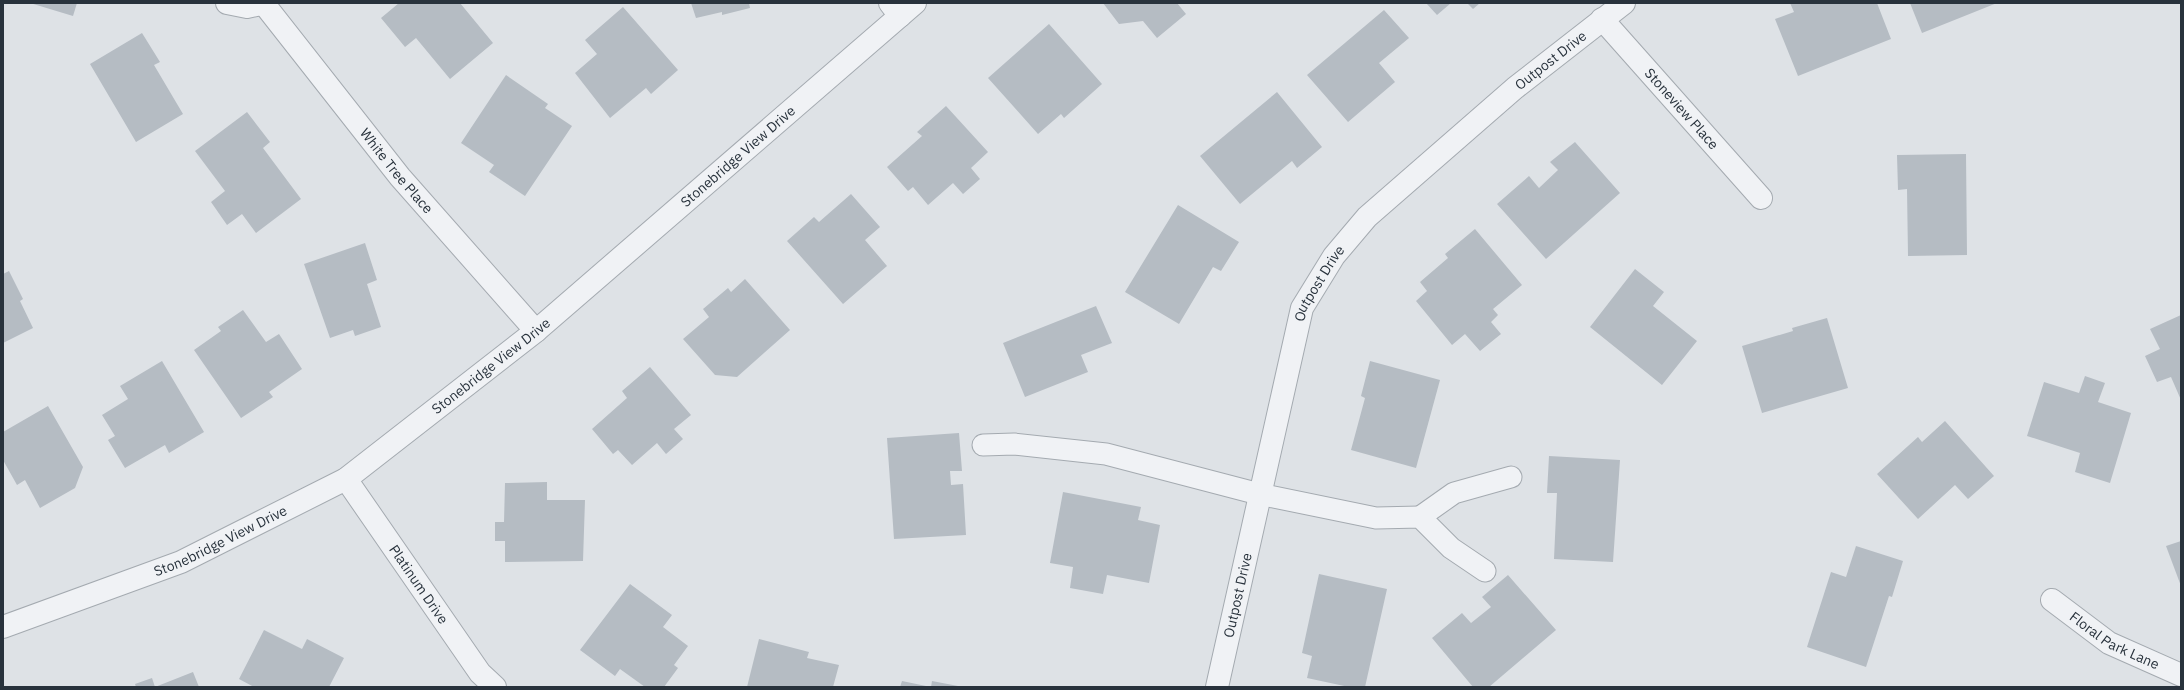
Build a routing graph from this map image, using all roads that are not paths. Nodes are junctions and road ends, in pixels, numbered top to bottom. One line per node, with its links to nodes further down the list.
1 (227, 3): 3 (street, White Tree Place)
2 (1624, 3): 5 (street, Outpost Drive)
3 (265, 4): 7 (street, White Tree Place)
4 (902, 7): 7 (street, Stonebridge View Drive)
5 (1602, 19): 6 (street, Stoneview Place); 11 (street, Outpost Drive)
6 (1761, 198)
7 (536, 332): 10 (street, Stonebridge View Drive)
8 (983, 446): 11 (lane)
9 (1511, 477): 12 (lane)
10 (346, 479): 15 (street, Stonebridge View Drive); 17 (street, Platinum Drive)
11 (1259, 494): 12 (lane); 18 (street, Outpost Drive)
12 (1420, 517): 13 (lane)
13 (1485, 571)
14 (2052, 600): 16 (street, Floral Park Lane)
15 (3, 627)
16 (2181, 675)
17 (494, 687)
18 (1217, 687)

